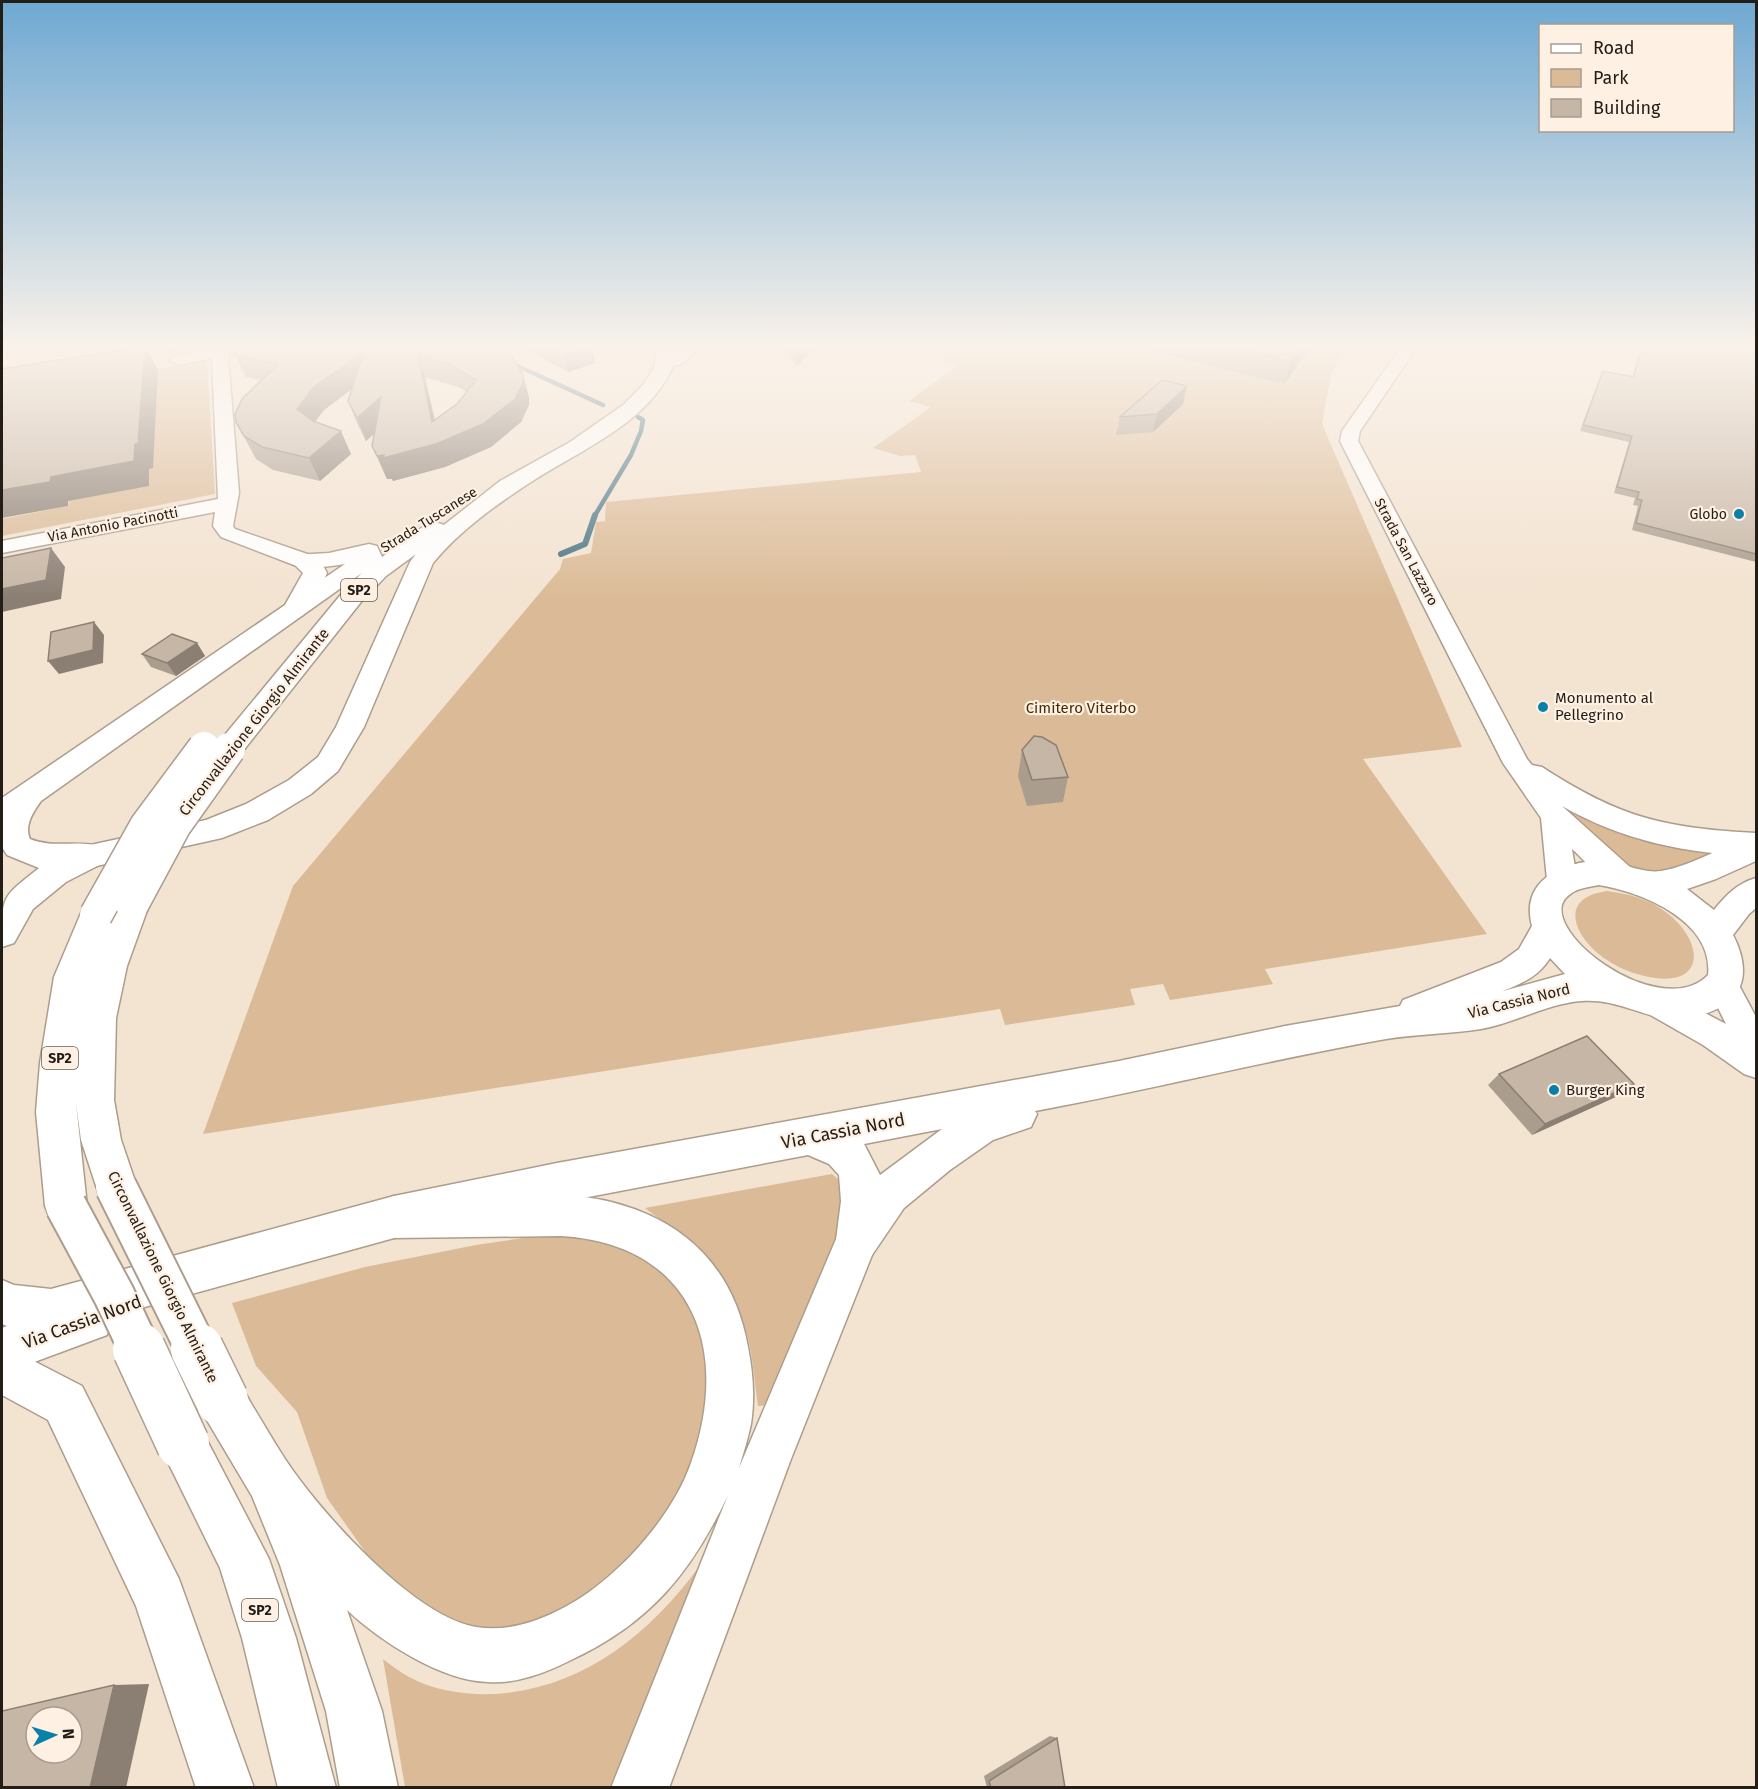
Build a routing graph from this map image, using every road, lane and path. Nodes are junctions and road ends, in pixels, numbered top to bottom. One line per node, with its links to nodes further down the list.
1 (225, 430): 6 (street)
2 (578, 430): 9 (main road, Strada Tuscanese / SP2)
3 (600, 430): 5 (main road, SP2)
4 (1351, 430): 16 (street, Strada San Lazzaro)
5 (527, 475): 15 (main road, Circonvallazione Giorgio Almirante / SP2); 21 (main road)
6 (225, 504): 7 (street); 8 (street, Via Antonio Pacinotti)
7 (223, 526): 8 (street, Via Antonio Pacinotti); 11 (street)
8 (88, 538): 10 (street, Via Antonio Pacinotti); 13 (street, Via Antonio Pacinotti)
9 (388, 545): 11 (main road); 12 (main road, Strada Tuscanese / SP2)
10 (2, 548)
11 (302, 560): 14 (main road)
12 (365, 560): 14 (main road, SP2); 15 (main road, Circonvallazione Giorgio Almirante / SP2)
13 (2, 563)
14 (294, 610): 17 (main road, SP2)
15 (217, 749): 42 (main road, Circonvallazione Giorgio Almirante / SP2, bridge); 44 (main road, Circonvallazione Giorgio Almirante / SP2, bridge)
16 (1516, 763): 19 (street, Strada San Lazzaro); 20 (street, Strada San Lazzaro)
17 (31, 792): 18 (main road, SP2); 21 (main road)
18 (2, 813)
19 (1555, 818): 22 (street); 23 (street, Strada San Lazzaro)
20 (1756, 845): 23 (main road)
21 (92, 855): 26 (main road)
22 (1562, 880): 23 (main road); 25 (main road, Via Cassia Nord)
23 (1636, 880): 27 (main road)
24 (1756, 891): 27 (main road)
25 (1549, 928): 29 (main road, Via Cassia Nord); 31 (main road, Via Cassia Nord)
26 (2, 933)
27 (1715, 934): 28 (main road)
28 (1722, 986): 30 (main road, Via Cassia Nord); 32 (street)
29 (1613, 988): 30 (main road, Via Cassia Nord); 31 (main road, Via Cassia Nord)
30 (1659, 1003): 33 (street)
31 (1389, 1023): 34 (main road, Via Cassia Nord)
32 (1756, 1049)
33 (1756, 1063)
34 (1119, 1078): 35 (main road, Via Cassia Nord); 37 (main road)
35 (810, 1137): 36 (main road, Via Cassia Nord); 37 (main road)
36 (394, 1217): 38 (main road, Via Cassia Nord); 42 (main road)
37 (857, 1240): 46 (main road)
38 (298, 1243): 39 (main road, Via Cassia Nord); 40 (main road, Via Cassia Nord)
39 (2, 1302)
40 (2, 1351)
41 (2, 1372): 43 (main road)
42 (269, 1479): 45 (main road, Circonvallazione Giorgio Almirante)
43 (225, 1788)
44 (307, 1788)
45 (369, 1788)
46 (640, 1788)

